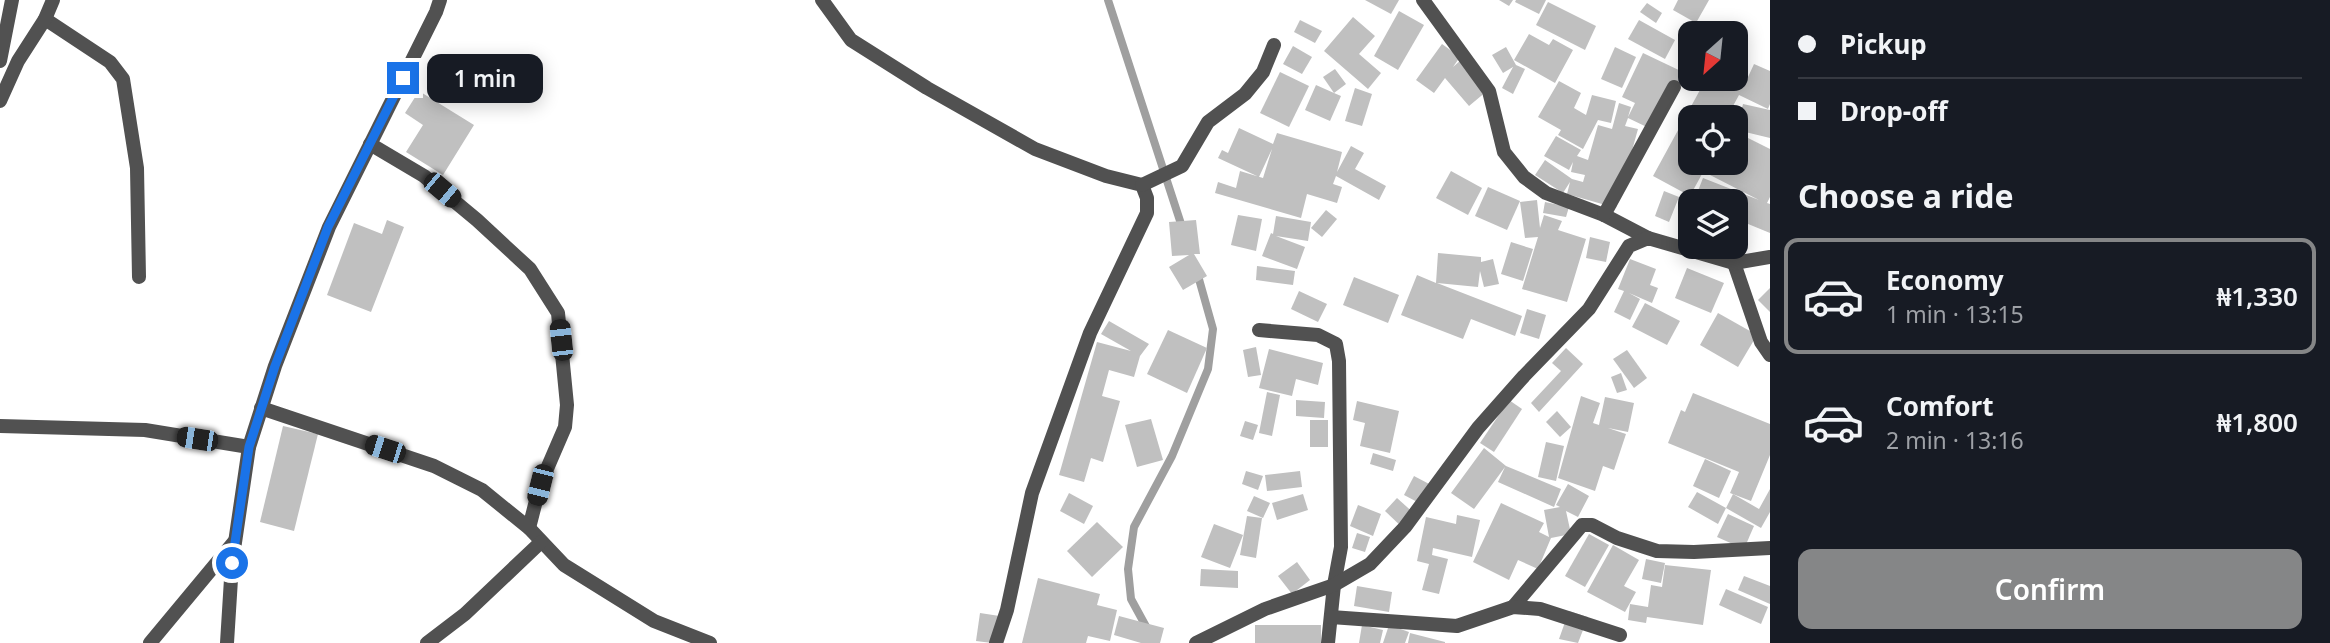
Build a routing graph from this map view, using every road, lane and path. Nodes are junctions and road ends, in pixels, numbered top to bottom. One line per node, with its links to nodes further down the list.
1 (12, 0): 8 (street)
2 (53, 0): 6 (street)
3 (440, 0): 11 (street)
4 (822, 0): 12 (street)
5 (1423, 0): 13 (street)
6 (45, 19): 10 (street); 17 (street)
7 (1275, 45): 12 (street)
8 (0, 61)
9 (1674, 87): 13 (street)
10 (0, 101)
11 (370, 144): 20 (street); 23 (street)
12 (1146, 183): 35 (street)
13 (1604, 215): 14 (street)
14 (1648, 238): 16 (street); 27 (street)
15 (1770, 257): 16 (street)
16 (1734, 263): 19 (street)
17 (139, 277)
18 (1259, 330): 27 (street)
19 (1770, 355)
20 (261, 408): 22 (street); 23 (street)
21 (0, 426): 22 (street)
22 (249, 447): 24 (street)
23 (529, 528): 25 (street)
24 (235, 541): 31 (street); 32 (street)
25 (541, 542): 33 (street); 34 (street)
26 (1770, 548): 28 (street)
27 (1334, 585): 29 (street); 36 (street)
28 (1513, 607): 29 (street); 30 (street)
29 (1331, 617): 37 (street)
30 (1620, 635)
31 (150, 643)
32 (227, 643)
33 (427, 643)
34 (710, 643)
35 (996, 643)
36 (1196, 643)
37 (1328, 643)

